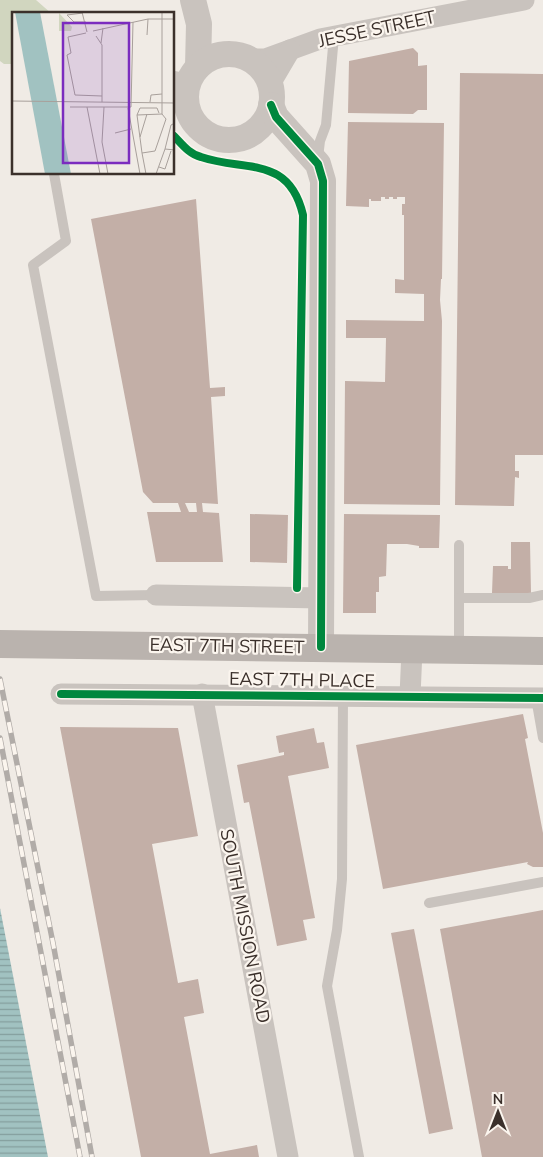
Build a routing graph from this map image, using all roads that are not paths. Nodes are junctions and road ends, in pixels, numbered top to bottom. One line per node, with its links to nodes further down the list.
1 (524, 0): 3 (street, JESSE STREET)
2 (196, 12): 5 (street); 6 (street)
3 (334, 36): 4 (street, JESSE STREET); 10 (lane)
4 (290, 50): 5 (street, JESSE STREET); 7 (street)
5 (242, 57): 6 (street); 7 (street)
6 (187, 74): 8 (street)
7 (270, 94): 8 (street); 9 (street)
8 (250, 134): 9 (street)
9 (298, 144): 10 (street)
10 (318, 164): 15 (street)
11 (54, 175): 13 (lane)
12 (459, 545): 16 (lane)
13 (156, 595): 15 (street)
14 (543, 595): 16 (lane)
15 (322, 598): 18 (street)
16 (459, 598): 20 (lane)
17 (0, 644): 18 (main road, EAST 7TH STREET)
18 (321, 648): 19 (main road, EAST 7TH STREET)
19 (412, 650): 20 (main road, EAST 7TH STREET); 25 (street)
20 (459, 650): 21 (main road, EAST 7TH STREET)
21 (543, 651)
22 (60, 694): 23 (street, EAST 7TH PLACE)
23 (202, 694): 24 (street, EAST 7TH PLACE); 30 (street, SOUTH MISSION ROAD)
24 (343, 696): 25 (street, EAST 7TH PLACE); 31 (lane)
25 (410, 696): 26 (street, EAST 7TH PLACE)
26 (539, 698): 27 (lane)
27 (543, 738)
28 (543, 882): 29 (lane)
29 (429, 903)
30 (288, 1157)
31 (359, 1157)

